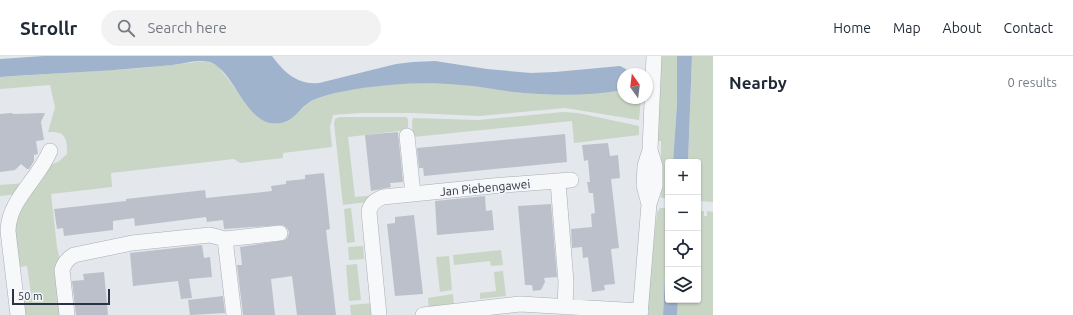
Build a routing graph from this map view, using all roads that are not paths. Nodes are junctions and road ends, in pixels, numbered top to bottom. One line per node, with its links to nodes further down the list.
1 (654, 56): 9 (street)
2 (407, 136): 4 (street)
3 (50, 151): 10 (street)
4 (413, 194): 7 (street, Jan Piebengawei); 13 (street, Jan Piebengawei)
5 (280, 233): 6 (street)
6 (225, 240): 11 (street); 12 (street)
7 (565, 307): 8 (street); 9 (street)
8 (479, 312): 14 (street)
9 (640, 313)
10 (18, 315)
11 (67, 315)
12 (234, 315)
13 (379, 315)
14 (423, 315)

